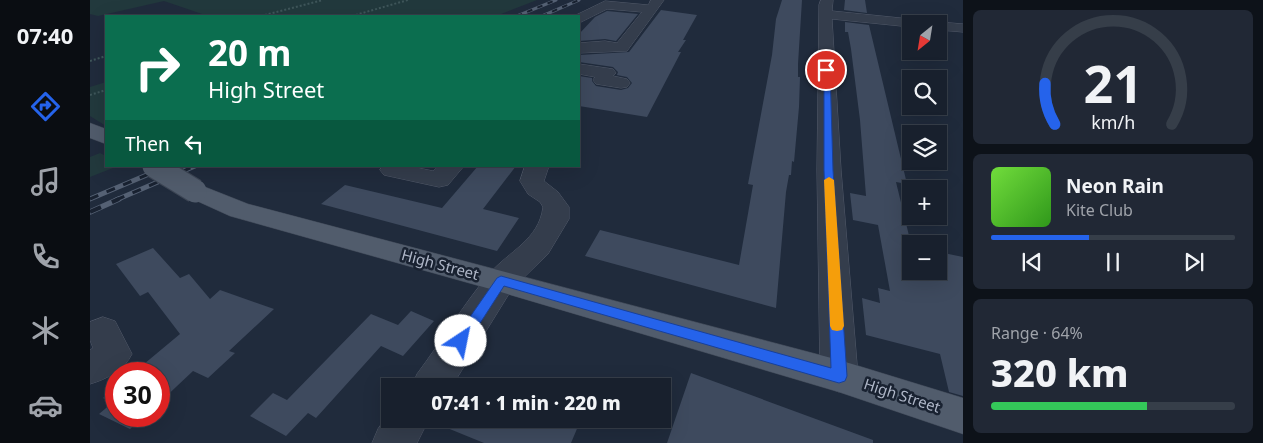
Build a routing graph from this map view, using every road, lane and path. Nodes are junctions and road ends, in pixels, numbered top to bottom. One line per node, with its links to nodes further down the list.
1 (323, 0): 5 (path)
2 (408, 0): 6 (path)
3 (655, 4): 8 (street); 14 (street)
4 (826, 7): 10 (street); 29 (street)
5 (265, 15)
6 (356, 15)
7 (596, 18): 9 (street)
8 (580, 20)
9 (580, 21)
10 (902, 21)
11 (948, 27): 12 (street)
12 (963, 28)
13 (580, 48): 14 (street)
14 (620, 48): 15 (street)
15 (638, 50)
16 (105, 56): 17 (path)
17 (90, 60)
18 (580, 69): 19 (street)
19 (621, 83)
20 (105, 90): 21 (path)
21 (90, 95)
22 (156, 167): 26 (main road, High Street, bridge)
23 (451, 167): 25 (street)
24 (537, 167): 26 (street)
25 (392, 170)
26 (501, 281): 29 (main road, High Street); 30 (street)
27 (103, 330): 28 (street)
28 (90, 369)
29 (839, 376): 31 (main road, High Street)
30 (436, 378)
31 (963, 416)
32 (403, 428): 33 (street)
33 (393, 443)

